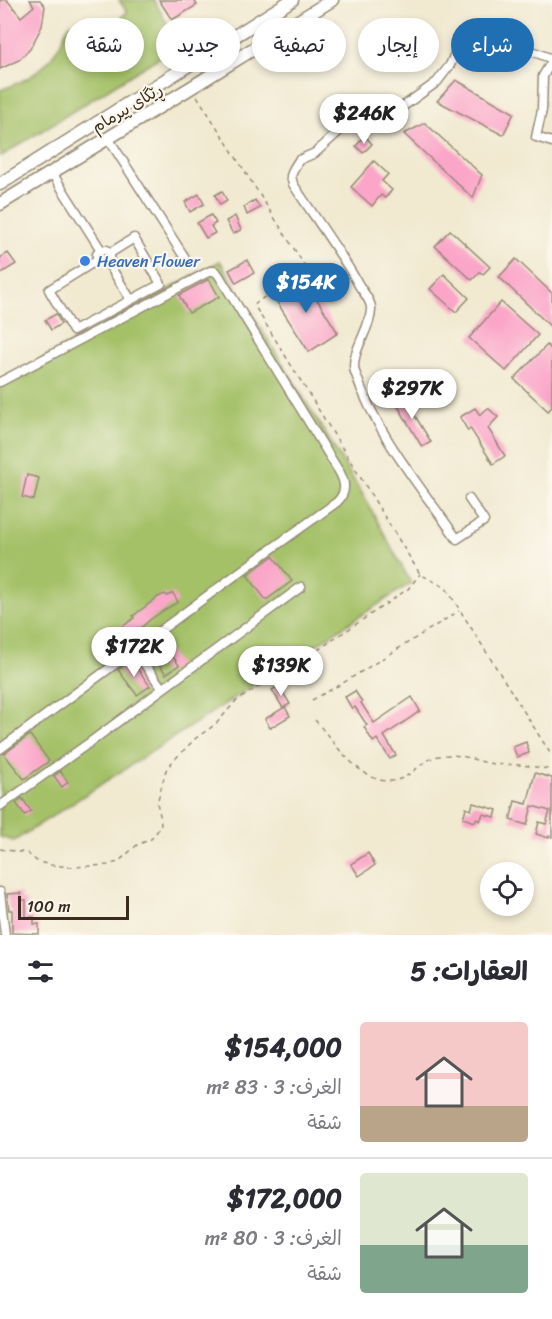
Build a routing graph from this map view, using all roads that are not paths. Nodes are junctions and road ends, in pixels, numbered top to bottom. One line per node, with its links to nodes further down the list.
1 (292, 0): 7 (highway, ڕێگای پیرمام)
2 (332, 0): 4 (highway, ڕێگای پیرمام)
3 (552, 60): 5 (street); 15 (street)
4 (108, 138): 6 (highway, ڕێگای پیرمام); 11 (street)
5 (552, 142)
6 (52, 173): 8 (highway, ڕێگای پیرمام); 9 (street)
7 (0, 184)
8 (0, 204)
9 (101, 250): 10 (street); 12 (street)
10 (109, 258): 12 (street); 13 (street); 13 (street)
11 (185, 258)
12 (98, 260): 13 (street)
13 (131, 300)
14 (0, 382): 17 (street)
15 (469, 499)
16 (301, 587): 18 (street)
17 (134, 650): 18 (street); 19 (street)
18 (162, 688): 20 (street)
19 (0, 749)
20 (0, 807)
21 (0, 892): 22 (street)
22 (5, 935)

